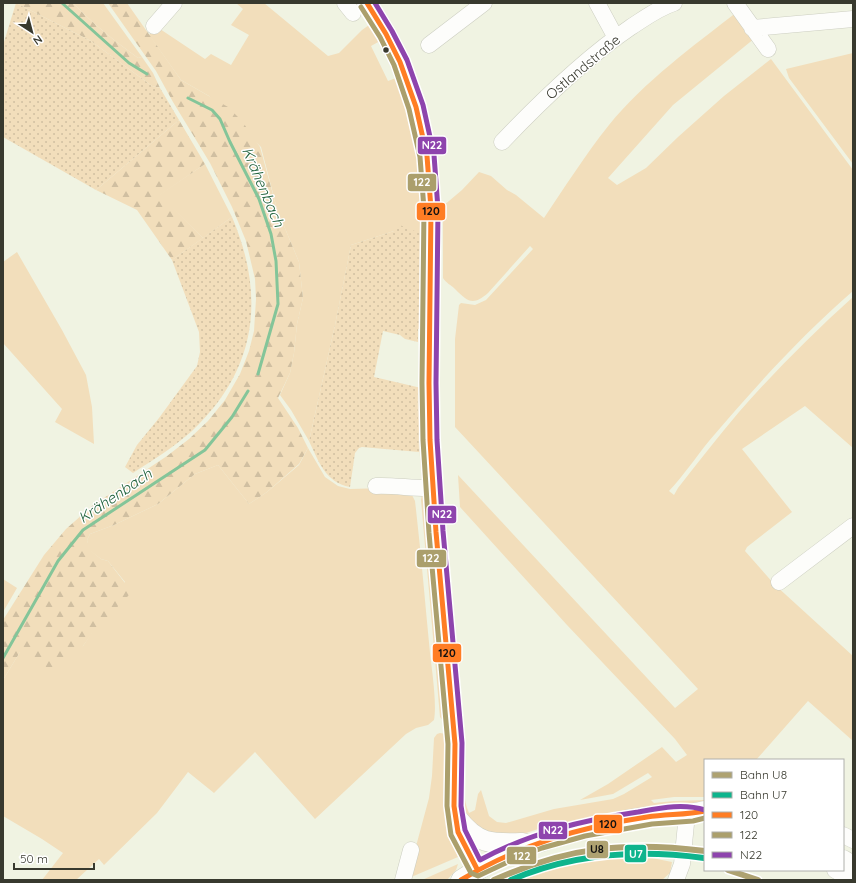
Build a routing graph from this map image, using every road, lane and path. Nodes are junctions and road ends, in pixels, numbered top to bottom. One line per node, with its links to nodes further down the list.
1 (174, 3): 8 (street)
2 (484, 3): 11 (street)
3 (597, 3): 10 (street)
4 (674, 3): 10 (street, Ostlandstraße)
5 (735, 3): 9 (street)
6 (355, 6): 15 (main road)
7 (853, 19): 9 (street)
8 (154, 26)
9 (752, 28): 12 (street)
10 (616, 38): 13 (street, Ostlandstraße)
11 (429, 45)
12 (768, 49)
13 (502, 142)
14 (376, 486): 15 (street)
15 (433, 488): 19 (main road)
16 (853, 526): 17 (street)
17 (779, 582)
18 (698, 814): 22 (main road); 32 (street)
19 (455, 816): 22 (main road); 28 (main road)
20 (844, 836): 21 (street)
21 (853, 840)
22 (537, 842): 28 (main road)
23 (844, 846): 25 (main road)
24 (411, 850): 30 (street)
25 (853, 851)
26 (844, 861): 27 (main road)
27 (853, 866)
28 (477, 869): 31 (main road)
29 (837, 871): 33 (street)
30 (403, 880)
31 (461, 880)
32 (676, 880)
33 (852, 880)

